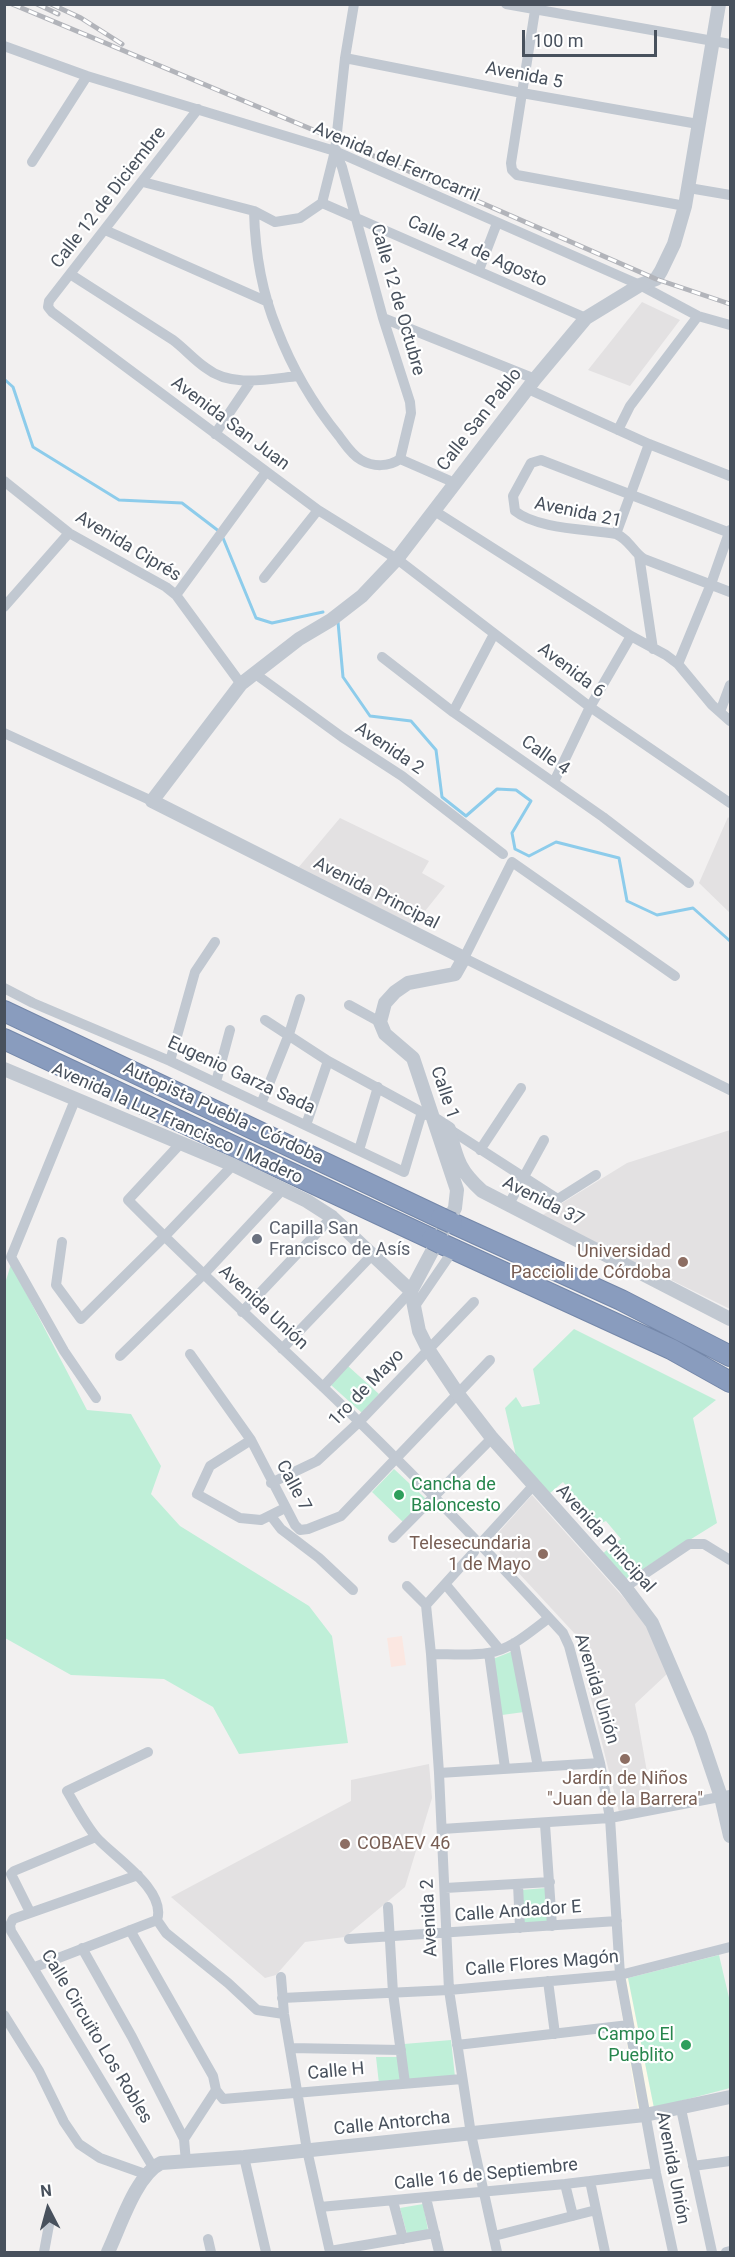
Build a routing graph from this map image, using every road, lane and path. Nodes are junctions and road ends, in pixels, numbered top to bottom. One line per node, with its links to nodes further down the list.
1 (354, 4): 8 (street)
2 (506, 4): 4 (street)
3 (719, 4): 5 (street, Calle San Pablo)
4 (536, 8): 5 (street); 10 (street)
5 (712, 41): 6 (street); 12 (street, Calle San Pablo)
6 (730, 44)
7 (4, 46): 9 (street, Avenida del Ferrocarril)
8 (345, 58): 10 (street, Avenida 5); 13 (street)
9 (87, 76): 11 (street, Avenida del Ferrocarril); 14 (street)
10 (522, 93): 12 (street, Avenida 5); 19 (street)
11 (198, 109): 13 (street, Avenida del Ferrocarril); 15 (street, Calle 12 de Diciembre)
12 (698, 124): 16 (street, Calle San Pablo)
13 (335, 152): 18 (street); 21 (street, Calle 12 de Octubre); 22 (street, Avenida del Ferrocarril)
14 (32, 162)
15 (143, 182): 20 (street); 23 (street, Calle 12 de Diciembre)
16 (689, 188): 17 (street); 19 (street, Calle San Pablo)
17 (730, 195)
18 (322, 203): 20 (street); 21 (street, Calle 24 de Agosto)
19 (685, 206): 26 (street, Calle San Pablo)
20 (254, 211): 27 (street)
21 (355, 217): 24 (street, Calle 24 de Agosto); 30 (street, Calle 12 de Octubre)
22 (497, 223): 24 (street); 26 (street, Avenida del Ferrocarril)
23 (105, 230): 25 (street, Calle 12 de Diciembre); 27 (street)
24 (479, 270): 31 (street, Calle 24 de Agosto)
25 (70, 274): 28 (street, Calle 12 de Diciembre); 34 (street)
26 (640, 285): 29 (street, Avenida del Ferrocarril); 31 (street, Calle San Pablo)
27 (268, 302): 33 (street)
28 (48, 307): 37 (street, Avenida San Juan)
29 (698, 316): 32 (street, Avenida del Ferrocarril); 36 (street)
30 (383, 318): 35 (street); 39 (street, Calle 12 de Octubre)
31 (586, 318): 35 (street, Calle San Pablo)
32 (730, 325)
33 (298, 376): 34 (street); 39 (street)
34 (251, 381): 37 (street)
35 (531, 384): 36 (street); 43 (street, Calle San Pablo)
36 (618, 430): 38 (street)
37 (215, 434): 40 (street, Avenida San Juan)
38 (649, 444): 41 (street); 44 (street)
39 (400, 459): 43 (street)
40 (266, 472): 45 (street, Avenida San Juan); 55 (street)
41 (730, 476)
42 (4, 481): 48 (street, Avenida Ciprés)
43 (454, 483): 46 (street, Calle San Pablo)
44 (629, 495): 47 (street); 49 (street); 49 (street, Avenida 21)
45 (318, 510): 51 (street, Avenida San Juan); 52 (street)
46 (433, 510): 51 (street, Calle San Pablo); 58 (street)
47 (730, 532): 53 (street)
48 (69, 533): 55 (street, Avenida Ciprés); 56 (street)
49 (616, 534): 50 (street, Avenida 21)
50 (639, 555): 53 (street, Avenida 21); 59 (street)
51 (397, 559): 57 (street, Avenida 6); 62 (street, Calle San Pablo)
52 (264, 578)
53 (711, 584): 54 (street, Avenida 21); 61 (street)
54 (730, 592)
55 (176, 595): 63 (street, Avenida Ciprés)
56 (4, 607)
57 (494, 634): 65 (street, Avenida 6); 66 (street)
58 (631, 636): 59 (street); 65 (street)
59 (653, 649): 61 (street)
60 (382, 657): 66 (street, Calle 4)
61 (678, 664): 67 (street)
62 (254, 673): 63 (street, Calle San Pablo); 73 (street, Avenida 2)
63 (241, 684): 71 (street, Calle San Pablo)
64 (730, 685): 67 (street)
65 (590, 707): 70 (street); 72 (street, Avenida 6)
66 (453, 711): 70 (street, Calle 4)
67 (720, 712): 68 (street)
68 (730, 721)
69 (4, 733): 71 (street, Avenida Principal)
70 (554, 782): 74 (street, Calle 4)
71 (152, 801): 76 (street, Avenida Principal)
72 (730, 803)
73 (503, 854)
74 (689, 883)
75 (215, 942): 87 (street)
76 (464, 958): 77 (street); 83 (street); 93 (street, Avenida Principal)
77 (675, 976)
78 (4, 988): 87 (street, Eugenio Garza Sada)
79 (300, 999): 85 (street)
80 (349, 1005): 83 (street)
81 (4, 1011): 124 (highway, Autopista Puebla - Córdoba)
82 (265, 1020): 85 (street)
83 (383, 1028): 97 (street, Calle 1)
84 (230, 1030): 90 (street)
85 (289, 1035): 88 (street); 95 (street)
86 (4, 1039): 112 (highway, Autopista Puebla - Córdoba)
87 (170, 1060): 90 (street, Eugenio Garza Sada)
88 (328, 1061): 91 (street); 98 (street)
89 (4, 1069): 94 (street, Avenida la Luz Francisco I Madero)
90 (216, 1082): 95 (street, Eugenio Garza Sada)
91 (378, 1087): 96 (street); 102 (street)
92 (521, 1088): 103 (street)
93 (730, 1090)
94 (75, 1100): 101 (street, Avenida la Luz Francisco I Madero); 129 (street)
95 (261, 1104): 98 (street, Eugenio Garza Sada)
96 (422, 1112): 97 (street); 102 (street, Eugenio Garza Sada)
97 (435, 1120): 99 (street); 115 (street, Calle 1)
98 (306, 1125): 102 (street, Eugenio Garza Sada)
99 (449, 1129): 103 (street); 108 (street, Avenida 37)
100 (544, 1140): 106 (street)
101 (181, 1143): 104 (street, Avenida la Luz Francisco I Madero); 110 (street, Avenida Unión)
102 (359, 1150)
103 (480, 1150): 106 (street)
104 (233, 1165): 107 (street, Avenida la Luz Francisco I Madero); 110 (street)
105 (596, 1175): 106 (street)
106 (524, 1178): 108 (street)
107 (283, 1189): 109 (street, Avenida la Luz Francisco I Madero); 114 (street)
108 (509, 1204): 119 (street, Avenida 37)
109 (332, 1217): 113 (street, Avenida la Luz Francisco I Madero); 118 (street)
110 (164, 1237): 111 (street); 114 (street, Avenida Unión)
111 (62, 1242)
112 (443, 1244): 117 (street); 126 (highway, Autopista Puebla - Córdoba)
113 (372, 1255): 115 (street, Avenida la Luz Francisco I Madero); 120 (street)
114 (202, 1275): 118 (street, Avenida Unión); 123 (street)
115 (411, 1292): 117 (street, Avenida Principal); 127 (street)
116 (474, 1302): 121 (street, 1ro de Mayo)
117 (415, 1306): 121 (street, Avenida Principal)
118 (242, 1312): 120 (street, Avenida Unión)
119 (730, 1318)
120 (282, 1349): 127 (street, Avenida Unión)
121 (428, 1349): 128 (street, Avenida Principal); 130 (street, 1ro de Mayo)
122 (190, 1354): 132 (street, Calle 7)
123 (120, 1356)
124 (730, 1356)
125 (490, 1360): 128 (street)
126 (730, 1382)
127 (323, 1387): 130 (street, Avenida Unión)
128 (458, 1394): 131 (street, Avenida Principal); 133 (street)
129 (96, 1398)
130 (359, 1422): 133 (street, Avenida Unión); 134 (street, 1ro de Mayo)
131 (492, 1438): 135 (street, Avenida Principal); 136 (street)
132 (251, 1440): 134 (street, Calle 7); 138 (street)
133 (396, 1460): 136 (street, Avenida Unión); 137 (street, Calle 7)
134 (272, 1483): 137 (street, Calle 7)
135 (533, 1486): 140 (street); 144 (street, Avenida Principal)
136 (433, 1496): 139 (street); 140 (street, Avenida Unión)
137 (285, 1508): 138 (street)
138 (271, 1516): 145 (street)
139 (393, 1538)
140 (478, 1548): 142 (street); 147 (street, Avenida Unión)
141 (730, 1560): 144 (street)
142 (446, 1585): 146 (street); 149 (street)
143 (407, 1586): 146 (street)
144 (624, 1587): 156 (street, Avenida Principal)
145 (353, 1590)
146 (426, 1605): 150 (street, Avenida 2)
147 (549, 1618): 148 (street); 152 (street, Avenida Unión)
148 (514, 1643): 149 (street); 153 (street)
149 (495, 1652): 150 (street); 154 (street)
150 (431, 1654): 155 (street, Avenida 2)
151 (148, 1752): 161 (street)
152 (600, 1763): 153 (street); 157 (street, Avenida Unión)
153 (538, 1767): 154 (street)
154 (505, 1768): 155 (street)
155 (439, 1773): 159 (street, Avenida 2)
156 (726, 1796): 157 (street); 160 (street, Avenida Principal)
157 (610, 1818): 158 (street); 169 (street, Avenida Unión)
158 (545, 1824): 159 (street); 163 (street)
159 (442, 1829): 165 (street, Avenida 2)
160 (730, 1836)
161 (96, 1837): 162 (street); 167 (street)
162 (138, 1875): 167 (street); 168 (street)
163 (550, 1882): 164 (street); 170 (street)
164 (518, 1884): 165 (street); 171 (street)
165 (445, 1888): 173 (street, Avenida 2)
166 (388, 1906): 174 (street)
167 (30, 1912): 178 (street, Calle Circuito Los Robles)
168 (157, 1920): 172 (street); 185 (street)
169 (617, 1922): 170 (street, Calle Andador E); 179 (street, Avenida Unión)
170 (552, 1926): 171 (street, Calle Andador E)
171 (520, 1928): 173 (street, Calle Andador E)
172 (130, 1930): 177 (street); 194 (street)
173 (447, 1933): 174 (street, Calle Andador E); 182 (street, Avenida 2)
174 (389, 1936): 175 (street, Calle Andador E); 183 (street)
175 (349, 1939)
176 (730, 1947): 179 (street, Calle Flores Magón)
177 (82, 1948): 178 (street); 200 (street)
178 (35, 1967): 206 (street, Calle Circuito Los Robles)
179 (620, 1975): 181 (street, Calle Flores Magón); 187 (street, Avenida Unión)
180 (280, 1977): 184 (street)
181 (548, 1981): 182 (street, Calle Flores Magón); 188 (street)
182 (449, 1990): 183 (street, Calle Flores Magón); 189 (street, Avenida 2)
183 (393, 1993): 184 (street, Calle Flores Magón); 191 (street)
184 (282, 1998): 185 (street)
185 (284, 2014): 190 (street)
186 (4, 2015): 206 (street)
187 (629, 2025): 188 (street); 198 (street, Avenida Unión)
188 (555, 2034): 189 (street)
189 (457, 2045): 192 (street, Avenida 2)
190 (290, 2048): 191 (street); 195 (street)
191 (401, 2050): 193 (street)
192 (462, 2079): 193 (street, Calle H); 199 (street, Avenida 2)
193 (405, 2083): 195 (street, Calle H)
194 (216, 2090): 195 (street, Calle H); 200 (street)
195 (298, 2092): 201 (street)
196 (730, 2097): 197 (street, Calle Antorcha)
197 (681, 2109): 198 (street, Calle Antorcha); 205 (street)
198 (645, 2115): 199 (street, Calle Antorcha); 207 (street, Avenida Unión)
199 (471, 2134): 201 (street, Calle Antorcha); 210 (street, Avenida 2)
200 (184, 2139): 204 (street)
201 (307, 2150): 202 (street, Calle Antorcha); 213 (street)
202 (244, 2157): 204 (street, Calle Antorcha); 226 (street)
203 (730, 2161): 205 (street)
204 (186, 2162): 206 (street, Calle Antorcha)
205 (693, 2166): 231 (street)
206 (149, 2170): 224 (street)
207 (656, 2173): 208 (street, Calle 16 de Septiembre); 230 (street, Avenida Unión)
208 (590, 2181): 209 (street, Calle 16 de Septiembre); 214 (street)
209 (565, 2184): 210 (street, Calle 16 de Septiembre); 215 (street)
210 (484, 2192): 211 (street, Calle 16 de Septiembre); 218 (street, Avenida 2)
211 (426, 2198): 212 (street, Calle 16 de Septiembre); 217 (street)
212 (393, 2201): 213 (street, Calle 16 de Septiembre); 220 (street)
213 (320, 2207): 222 (street)
214 (596, 2210): 215 (street); 229 (street)
215 (573, 2216): 218 (street)
216 (49, 2225): 223 (street)
217 (435, 2233): 220 (street); 227 (street)
218 (494, 2236): 228 (street, Avenida 2)
219 (208, 2238): 225 (street)
220 (403, 2239): 222 (street)
221 (730, 2251): 232 (street)
222 (330, 2252)
223 (44, 2253)
224 (108, 2253)
225 (211, 2253)
226 (266, 2253)
227 (439, 2253)
228 (497, 2253)
229 (605, 2253)
230 (673, 2253)
231 (712, 2253)
232 (726, 2253)

